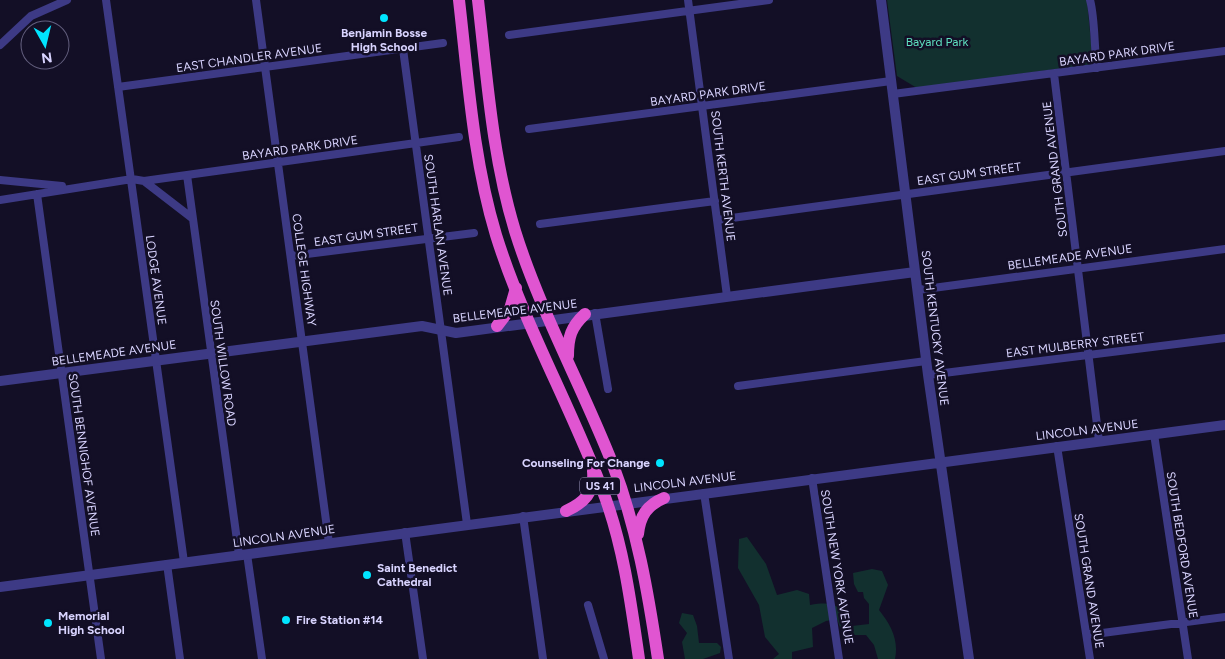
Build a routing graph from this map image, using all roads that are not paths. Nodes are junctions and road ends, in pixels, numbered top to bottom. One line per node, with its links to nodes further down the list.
1 (67, 0): 15 (street)
2 (106, 0): 22 (street, LODGE AVENUE)
3 (256, 0): 18 (street, COLLEGE HIGHWAY)
4 (458, 0): 12 (highway, US 41)
5 (478, 0): 11 (highway, US 41)
6 (688, 0): 10 (street, SOUTH KERTH AVENUE)
7 (769, 0): 10 (street)
8 (881, 0): 21 (street, SOUTH KENTUCKY AVENUE)
9 (1090, 0): 19 (street)
10 (690, 11): 13 (street); 24 (street, SOUTH KERTH AVENUE)
11 (481, 28): 12 (highway); 53 (highway, US 41)
12 (462, 30): 49 (highway, US 41)
13 (509, 35)
14 (443, 43): 16 (street, EAST CHANDLER AVENUE)
15 (0, 45)
16 (403, 49): 18 (street, EAST CHANDLER AVENUE); 27 (street, SOUTH HARLAN AVENUE)
17 (1225, 51): 19 (street, BAYARD PARK DRIVE)
18 (265, 67): 22 (street, EAST CHANDLER AVENUE); 29 (street, COLLEGE HIGHWAY)
19 (1097, 68): 20 (street, BAYARD PARK DRIVE)
20 (1054, 74): 23 (street, BAYARD PARK DRIVE); 30 (street, SOUTH GRAND AVENUE)
21 (891, 81): 23 (street, SOUTH KENTUCKY AVENUE); 24 (street, BAYARD PARK DRIVE)
22 (118, 87): 32 (street, LODGE AVENUE)
23 (893, 94): 37 (street, SOUTH KENTUCKY AVENUE)
24 (702, 106): 25 (street, BAYARD PARK DRIVE); 39 (street, SOUTH KERTH AVENUE)
25 (529, 129)
26 (459, 137): 27 (street, BAYARD PARK DRIVE)
27 (416, 143): 29 (street, BAYARD PARK DRIVE); 44 (street, SOUTH HARLAN AVENUE)
28 (1225, 152): 30 (street, EAST GUM STREET)
29 (278, 162): 31 (street, BAYARD PARK DRIVE); 46 (street, COLLEGE HIGHWAY)
30 (1066, 173): 37 (street, EAST GUM STREET); 47 (street, SOUTH GRAND AVENUE)
31 (187, 175): 34 (street, BAYARD PARK DRIVE); 40 (street, SOUTH WILLOW ROAD)
32 (132, 179): 34 (street); 35 (street); 61 (street, LODGE AVENUE)
33 (0, 180): 35 (street)
34 (144, 181): 40 (street)
35 (72, 188): 36 (street)
36 (37, 194): 38 (street); 64 (street, SOUTH BENNIGHOF AVENUE)
37 (905, 194): 41 (street, EAST GUM STREET); 48 (street, SOUTH KENTUCKY AVENUE)
38 (0, 200)
39 (714, 201): 41 (street, SOUTH KERTH AVENUE); 42 (street)
40 (192, 218): 59 (street, SOUTH WILLOW ROAD)
41 (717, 220): 51 (street, SOUTH KERTH AVENUE)
42 (540, 224)
43 (474, 233): 44 (street, EAST GUM STREET)
44 (429, 238): 46 (street, EAST GUM STREET); 56 (street, SOUTH HARLAN AVENUE)
45 (1225, 249): 47 (street, BELLEMEADE AVENUE)
46 (291, 256): 58 (street, COLLEGE HIGHWAY)
47 (1078, 269): 50 (street, BELLEMEADE AVENUE); 60 (street, SOUTH GRAND AVENUE)
48 (915, 272): 50 (street, SOUTH KENTUCKY AVENUE); 51 (street, BELLEMEADE AVENUE)
49 (516, 288): 54 (highway, US 41); 55 (highway)
50 (918, 290): 63 (street, SOUTH KENTUCKY AVENUE)
51 (727, 296): 52 (street, BELLEMEADE AVENUE)
52 (590, 314): 53 (street, BELLEMEADE AVENUE); 62 (highway); 68 (street)
53 (550, 319): 54 (street, BELLEMEADE AVENUE); 62 (highway, US 41)
54 (531, 322): 55 (street, BELLEMEADE AVENUE); 74 (highway, US 41)
55 (497, 326): 56 (street, BELLEMEADE AVENUE)
56 (441, 330): 58 (street, BELLEMEADE AVENUE); 82 (street, SOUTH HARLAN AVENUE)
57 (1225, 338): 60 (street, EAST MULBERRY STREET)
58 (302, 341): 59 (street, BELLEMEADE AVENUE); 85 (street, COLLEGE HIGHWAY)
59 (211, 353): 61 (street, BELLEMEADE AVENUE); 86 (street, SOUTH WILLOW ROAD)
60 (1089, 355): 65 (street, EAST MULBERRY STREET); 71 (street, SOUTH GRAND AVENUE)
61 (155, 361): 64 (street, BELLEMEADE AVENUE); 87 (street, LODGE AVENUE)
62 (568, 361): 78 (highway, US 41)
63 (926, 361): 65 (street, SOUTH KENTUCKY AVENUE); 67 (street)
64 (61, 373): 66 (street, BELLEMEADE AVENUE); 89 (street, SOUTH BENNIGHOF AVENUE)
65 (928, 375): 73 (street, SOUTH KENTUCKY AVENUE)
66 (0, 381)
67 (738, 386)
68 (608, 389)
69 (1225, 425): 70 (street, LINCOLN AVENUE)
70 (1154, 434): 71 (street, LINCOLN AVENUE); 93 (street, SOUTH BEDFORD AVENUE)
71 (1099, 441): 72 (street, LINCOLN AVENUE)
72 (1057, 446): 73 (street, LINCOLN AVENUE); 94 (street, SOUTH GRAND AVENUE)
73 (939, 461): 75 (street, LINCOLN AVENUE); 105 (street, SOUTH KENTUCKY AVENUE)
74 (592, 466): 79 (highway, US 41); 80 (highway)
75 (812, 478): 76 (street, LINCOLN AVENUE); 104 (street, SOUTH NEW YORK AVENUE)
76 (704, 492): 77 (street, LINCOLN AVENUE); 103 (street)
77 (664, 498): 78 (street, LINCOLN AVENUE); 84 (highway)
78 (627, 503): 79 (street, LINCOLN AVENUE); 84 (highway, US 41)
79 (608, 505): 80 (street, LINCOLN AVENUE); 101 (highway, US 41)
80 (566, 511): 81 (street, LINCOLN AVENUE)
81 (523, 516): 82 (street, LINCOLN AVENUE); 99 (street)
82 (467, 524): 83 (street, LINCOLN AVENUE)
83 (405, 532): 85 (street, LINCOLN AVENUE); 98 (street)
84 (637, 539): 102 (highway, US 41)
85 (329, 542): 86 (street, LINCOLN AVENUE)
86 (243, 554): 87 (street, LINCOLN AVENUE); 97 (street, SOUTH WILLOW ROAD)
87 (184, 562): 88 (street, LINCOLN AVENUE)
88 (167, 564): 89 (street, LINCOLN AVENUE); 96 (street)
89 (88, 574): 90 (street, LINCOLN AVENUE); 95 (street, SOUTH BENNIGHOF AVENUE)
90 (0, 587)
91 (588, 605): 100 (street)
92 (1225, 617): 93 (street)
93 (1183, 623): 94 (street); 107 (street, SOUTH BEDFORD AVENUE)
94 (1087, 635): 106 (street, SOUTH GRAND AVENUE)
95 (101, 659)
96 (180, 659)
97 (262, 659)
98 (423, 659)
99 (543, 659)
100 (604, 659)
101 (639, 659)
102 (658, 659)
103 (728, 659)
104 (839, 659)
105 (969, 659)
106 (1090, 659)
107 (1188, 659)

